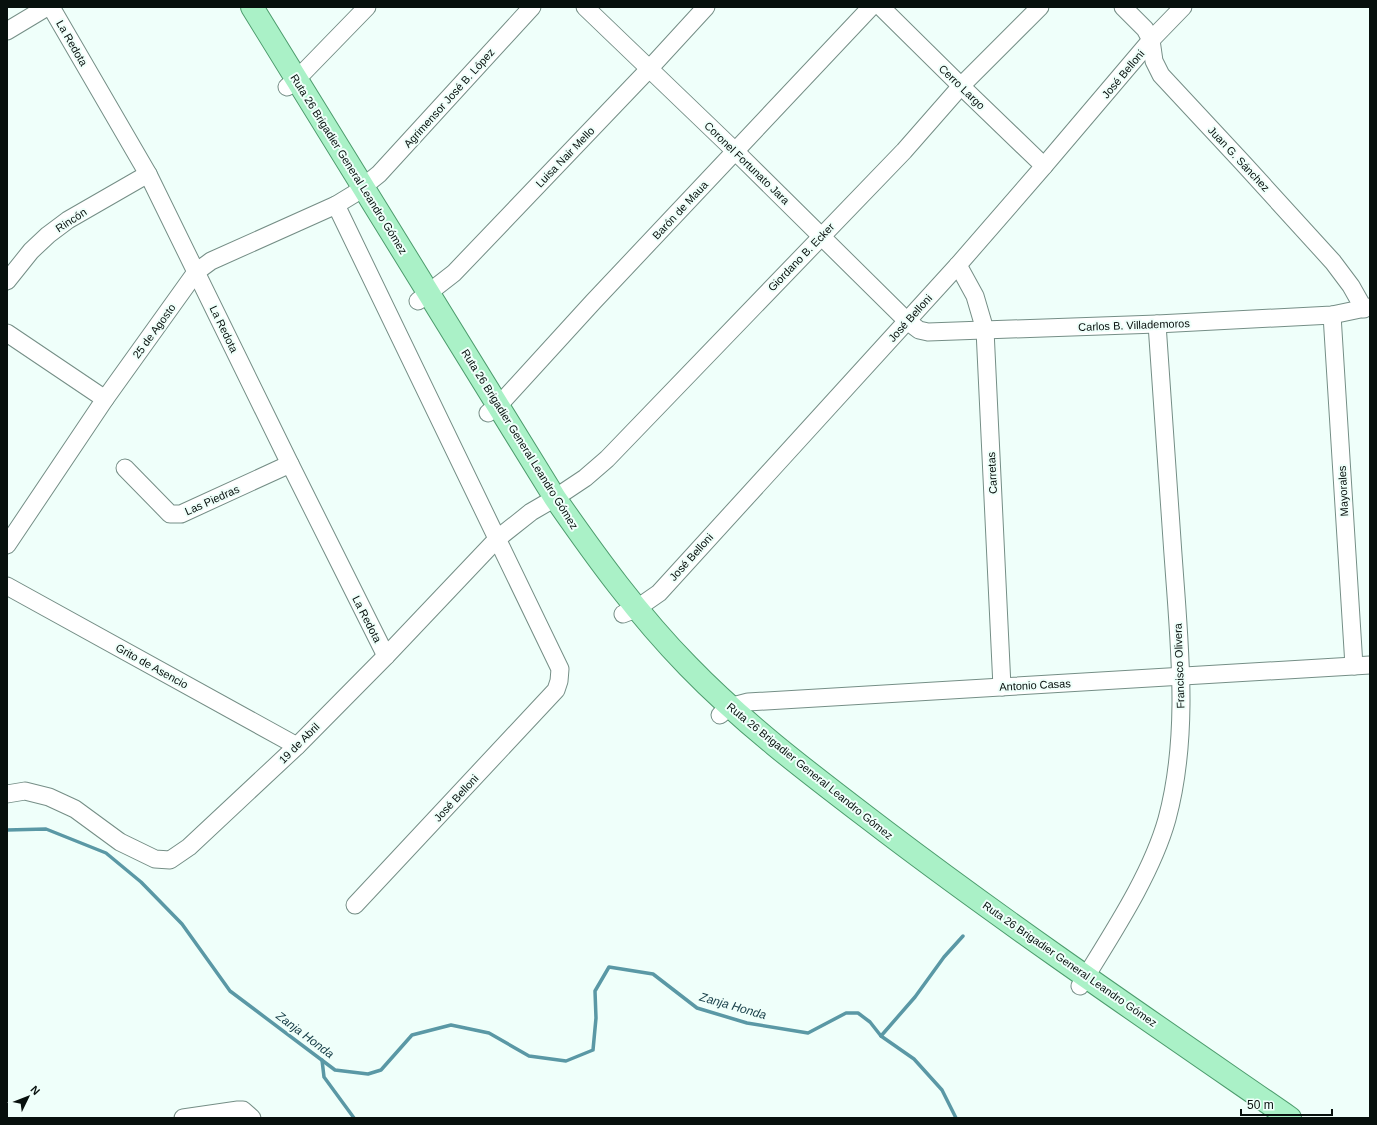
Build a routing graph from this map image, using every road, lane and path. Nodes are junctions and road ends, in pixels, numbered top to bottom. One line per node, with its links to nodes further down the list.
1 (47, 7): 14 (street)
2 (51, 7): 21 (street, La Redota)
3 (238, 7): 17 (main road, Ruta 26 Brigadier General Leandro Gómez)
4 (252, 7): 17 (main road, Ruta 26 Brigadier General Leandro Gómez)
5 (366, 7): 17 (street)
6 (532, 7): 22 (street, Agrimensor José B. López)
7 (586, 7): 16 (street, Coronel Fortunato Jara)
8 (706, 7): 16 (street, Luisa Nair Mello)
9 (871, 7): 19 (street, Barón de Maua)
10 (881, 7): 18 (street, Cerro Largo)
11 (1040, 7): 18 (street, Giordano B. Ecker)
12 (1123, 7): 15 (street, Juan G. Sánchez)
13 (1183, 7): 15 (street, José Belloni)
14 (7, 31)
15 (1151, 40): 20 (street, José Belloni); 28 (street, Juan G. Sánchez)
16 (650, 68): 19 (street, Coronel Fortunato Jara); 27 (street, Luisa Nair Mello)
17 (292, 84): 22 (main road, Ruta 26 Brigadier General Leandro Gómez)
18 (961, 86): 20 (street, Cerro Largo); 23 (street, Giordano B. Ecker)
19 (735, 151): 23 (street, Coronel Fortunato Jara); 35 (street, Barón de Maua)
20 (1044, 166): 24 (street, José Belloni)
21 (148, 174): 25 (street, La Redota); 26 (street, Rincón)
22 (351, 195): 25 (street, 25 de Agosto); 27 (main road, Ruta 26 Brigadier General Leandro Gómez); 39 (street)
23 (822, 235): 30 (street, Coronel Fortunato Jara); 38 (street, Giordano B. Ecker)
24 (958, 265): 30 (street, José Belloni); 32 (street, Carretas)
25 (196, 272): 34 (street, 25 de Agosto); 36 (street, La Redota)
26 (7, 281)
27 (423, 297): 35 (main road, Ruta 26 Brigadier General Leandro Gómez)
28 (1367, 308): 29 (street, Carlos B. Villademoros)
29 (1332, 315): 31 (street, Carlos B. Villademoros); 44 (street, Mayorales)
30 (907, 321): 32 (street, Carlos B. Villademoros); 42 (street, José Belloni)
31 (1157, 324): 32 (street, Carlos B. Villademoros); 45 (street, Francisco Olivera)
32 (985, 330): 46 (street, Carretas)
33 (7, 333): 34 (street)
34 (105, 399): 40 (street, 25 de Agosto)
35 (493, 409): 38 (main road, Ruta 26 Brigadier General Leandro Gómez)
36 (290, 464): 37 (street, Las Piedras); 43 (street, La Redota)
37 (125, 468)
38 (550, 501): 39 (street, 19 de Abril); 42 (main road, Ruta 26 Brigadier General Leandro Gómez)
39 (497, 539): 43 (street, 19 de Abril); 50 (street, José Belloni)
40 (7, 545)
41 (7, 586): 48 (street, Grito de Asencio)
42 (630, 611): 47 (main road, Ruta 26 Brigadier General Leandro Gómez)
43 (386, 656): 48 (street, 19 de Abril)
44 (1362, 666): 45 (street, Antonio Casas)
45 (1182, 677): 46 (street, Antonio Casas); 51 (street, Francisco Olivera)
46 (1002, 687): 47 (street, Antonio Casas)
47 (725, 711): 51 (main road, Ruta 26 Brigadier General Leandro Gómez)
48 (297, 746): 49 (street, 19 de Abril)
49 (7, 794)
50 (355, 906)
51 (1083, 981): 54 (main road, Ruta 26 Brigadier General Leandro Gómez); 55 (main road, Ruta 26 Brigadier General Leandro Gómez)
52 (183, 1118): 53 (street)
53 (252, 1118)
54 (1269, 1118)
55 (1290, 1118)

